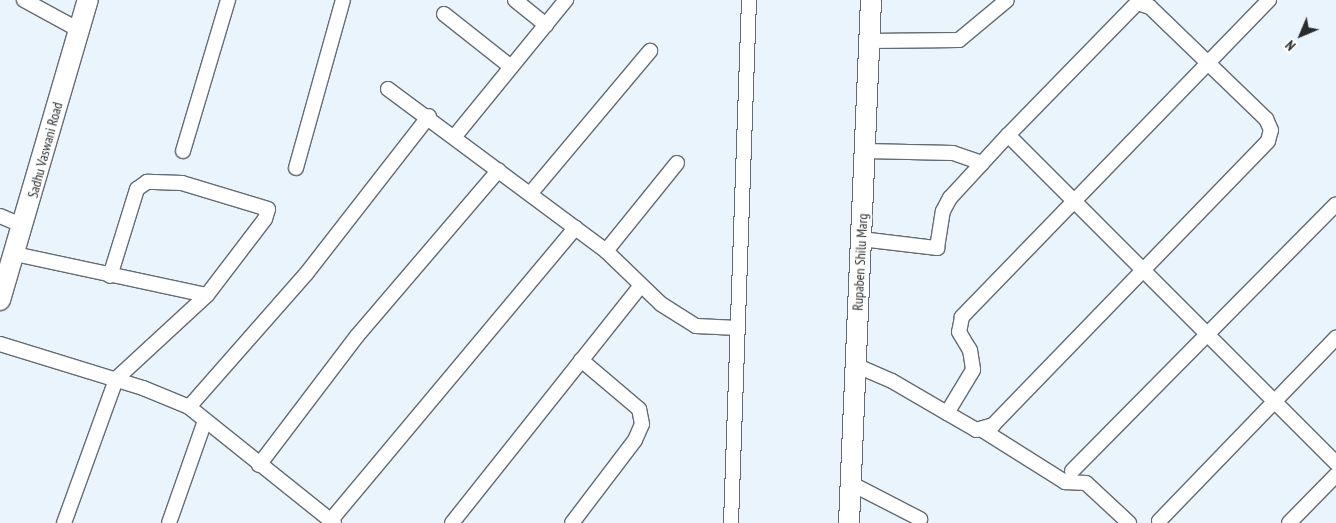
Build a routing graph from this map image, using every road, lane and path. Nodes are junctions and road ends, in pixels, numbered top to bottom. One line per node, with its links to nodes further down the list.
1 (24, 0): 14 (street)
2 (88, 0): 14 (street, Sadhu Vaswani Road)
3 (228, 0): 24 (street)
4 (343, 0): 27 (street)
5 (515, 0): 13 (street)
6 (566, 0): 13 (street)
7 (749, 0): 43 (street)
8 (871, 0): 15 (street, Rupaben Shilu Marg)
9 (1007, 0): 15 (street)
10 (1269, 0): 17 (street)
11 (1149, 4): 17 (street); 21 (street)
12 (444, 14): 18 (street)
13 (546, 25): 18 (street)
14 (79, 30): 33 (street, Sadhu Vaswani Road)
15 (869, 41): 23 (street, Rupaben Shilu Marg)
16 (650, 50): 29 (street)
17 (1208, 63): 30 (street); 38 (street)
18 (511, 67): 22 (street)
19 (388, 89): 20 (street)
20 (429, 116): 22 (street); 51 (street)
21 (1008, 135): 26 (street); 30 (street)
22 (455, 136): 28 (street)
23 (865, 151): 26 (street); 35 (street, Rupaben Shilu Marg)
24 (183, 152)
25 (677, 163): 36 (street)
26 (982, 163): 35 (street)
27 (296, 168)
28 (499, 170): 29 (street); 56 (street)
29 (530, 194): 34 (street)
30 (1074, 202): 38 (street); 52 (street)
31 (1336, 204): 44 (street)
32 (0, 216): 33 (street)
33 (24, 226): 37 (street, Sadhu Vaswani Road)
34 (575, 228): 36 (street); 62 (street)
35 (861, 240): 48 (street, Rupaben Shilu Marg)
36 (606, 251): 40 (street)
37 (15, 254): 39 (street); 42 (street, Sadhu Vaswani Road)
38 (1142, 267): 44 (street); 54 (street)
39 (110, 276): 41 (street); 41 (street)
40 (640, 287): 43 (street); 47 (street)
41 (207, 295): 49 (street)
42 (0, 300)
43 (738, 328): 67 (street)
44 (1208, 337): 50 (street); 57 (street)
45 (1336, 338): 50 (street)
46 (0, 344): 49 (street)
47 (581, 360): 65 (street); 66 (street)
48 (855, 365): 52 (street); 59 (street, Rupaben Shilu Marg)
49 (116, 379): 51 (street); 63 (street)
50 (1274, 402): 55 (street); 61 (street)
51 (189, 407): 53 (street)
52 (947, 413): 54 (street)
53 (206, 421): 56 (street); 64 (street)
54 (984, 431): 69 (street)
55 (1336, 463)
56 (259, 464): 62 (street)
57 (1072, 471)
58 (1336, 475): 70 (street)
59 (850, 483): 60 (street); 68 (street, Rupaben Shilu Marg)
60 (920, 519)
61 (1159, 521)
62 (332, 522)
63 (64, 523)
64 (169, 523)
65 (452, 523)
66 (572, 523)
67 (732, 523)
68 (849, 523)
69 (1129, 523)
70 (1289, 523)

